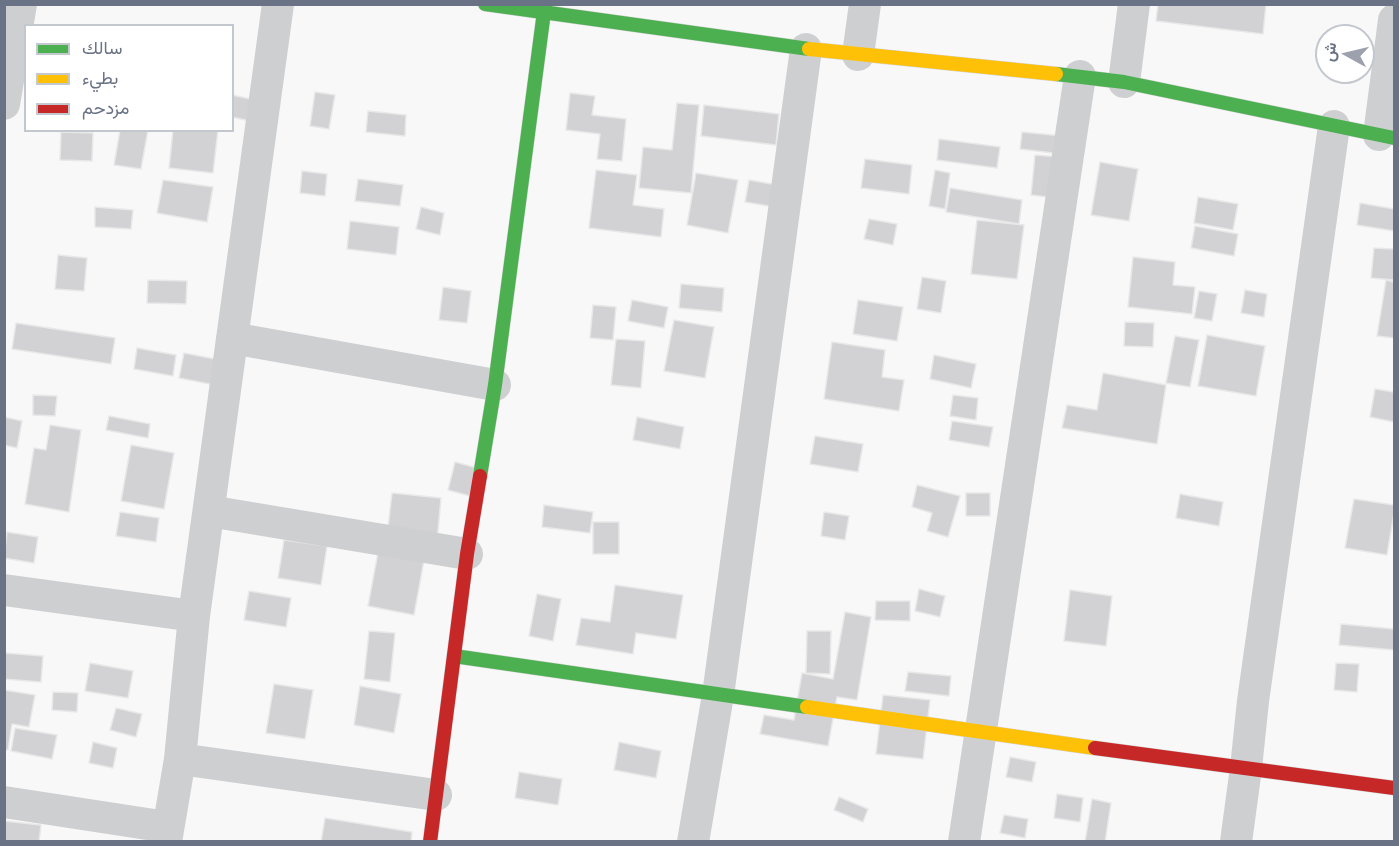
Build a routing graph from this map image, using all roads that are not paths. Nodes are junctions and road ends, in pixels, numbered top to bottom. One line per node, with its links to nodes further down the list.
1 (21, 4): 12 (street)
2 (278, 4): 15 (street)
3 (485, 4): 6 (street)
4 (865, 4): 9 (street)
5 (1134, 4): 11 (street)
6 (545, 9): 8 (street); 16 (street)
7 (1395, 20): 14 (street)
8 (806, 49): 9 (street); 22 (street)
9 (858, 55): 10 (street)
10 (1080, 76): 11 (street); 23 (street)
11 (1124, 82): 13 (street)
12 (4, 104)
13 (1334, 126): 14 (street); 25 (street)
14 (1387, 137)
15 (232, 338): 16 (street); 17 (street)
16 (495, 385): 18 (street)
17 (209, 511): 18 (street); 20 (street)
18 (467, 554): 21 (street)
19 (4, 590): 20 (street)
20 (194, 616): 24 (street)
21 (454, 656): 22 (street); 27 (street)
22 (717, 695): 23 (street); 31 (street)
23 (980, 732): 25 (street); 32 (street)
24 (180, 759): 27 (street); 29 (street)
25 (1246, 768): 26 (street); 33 (street)
26 (1395, 788)
27 (436, 795): 30 (street)
28 (4, 802): 29 (street)
29 (166, 834)
30 (430, 842)
31 (693, 842)
32 (964, 842)
33 (1236, 842)

